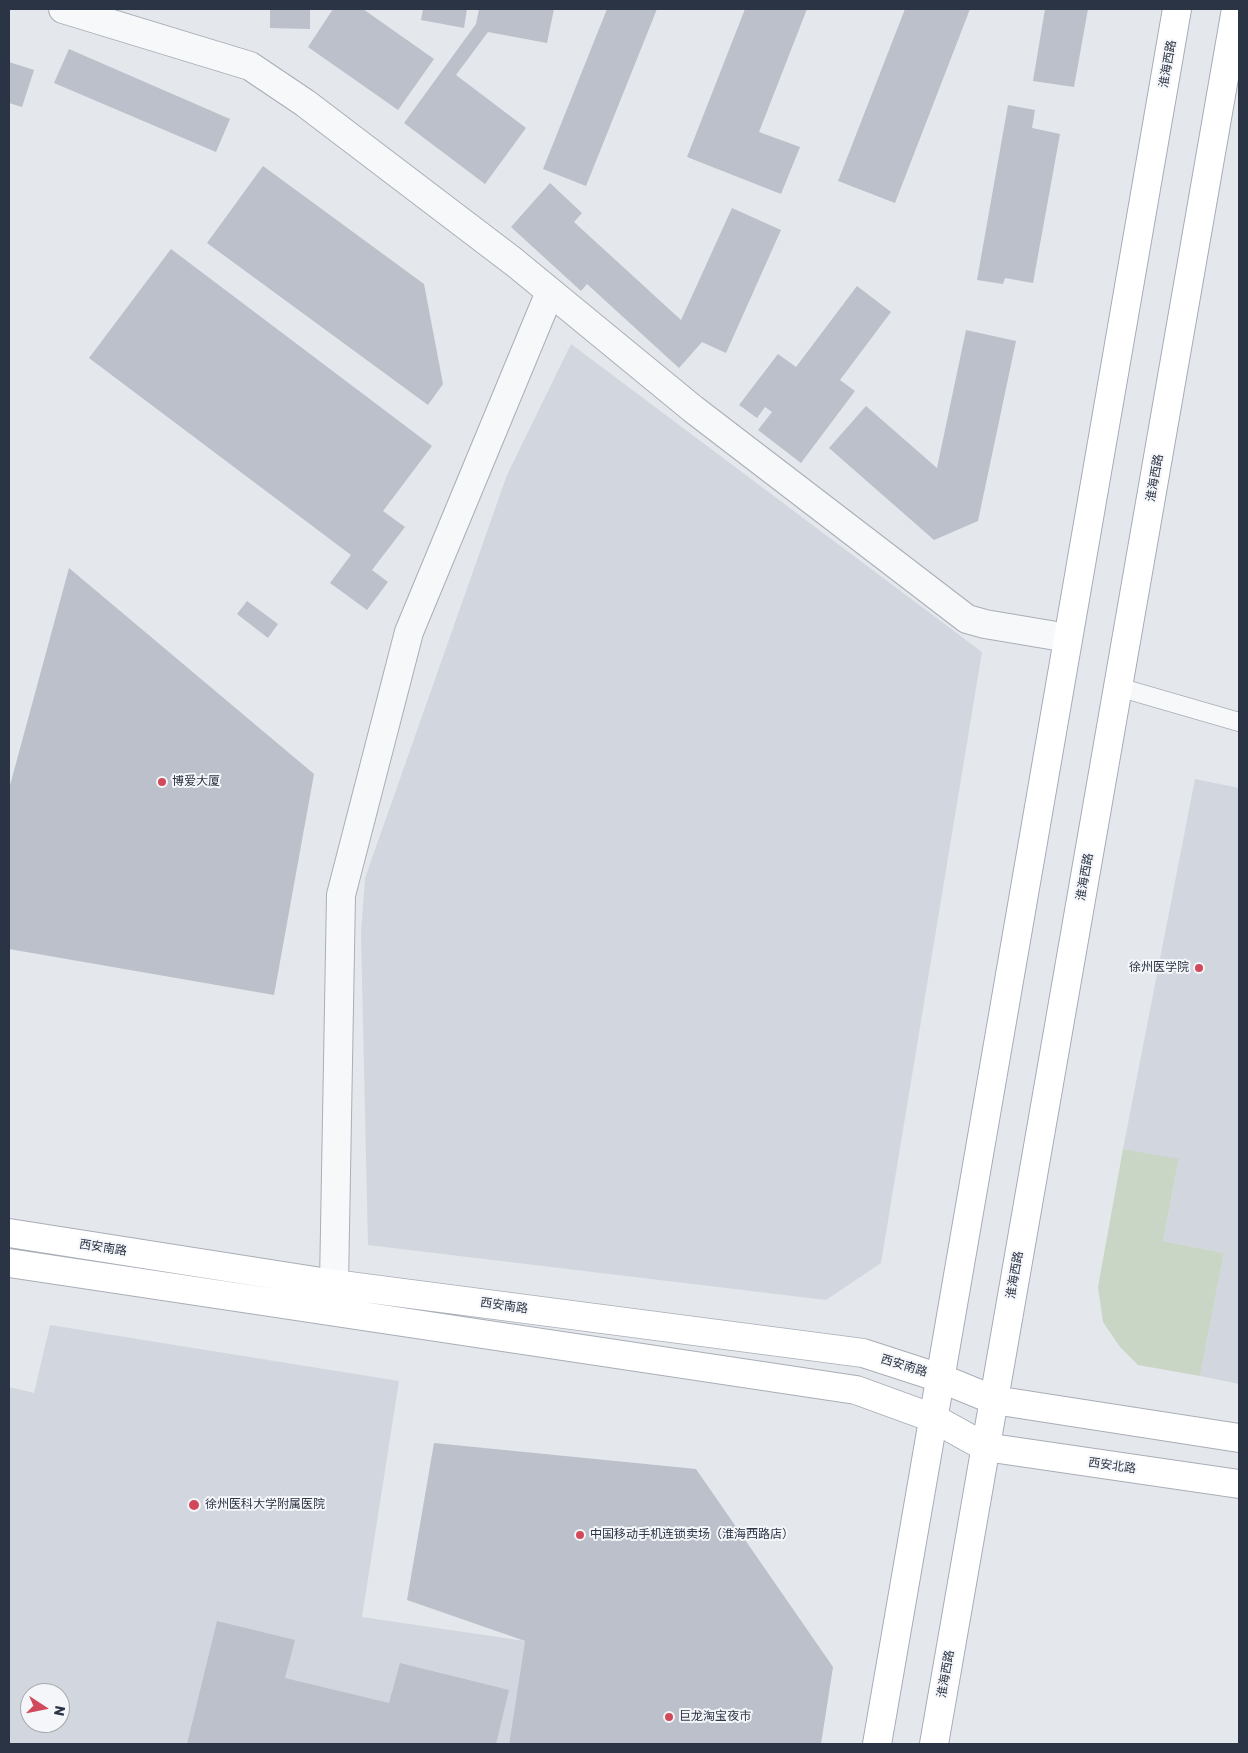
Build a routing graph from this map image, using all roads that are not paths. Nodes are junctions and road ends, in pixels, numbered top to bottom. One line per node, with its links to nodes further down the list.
1 (63, 9): 4 (street)
2 (1177, 9): 5 (main road, 淮海西路)
3 (1236, 9): 6 (main road, 淮海西路)
4 (550, 292): 5 (street); 10 (street)
5 (1068, 638): 11 (main road, 淮海西路)
6 (1118, 687): 7 (lane); 12 (main road, 淮海西路)
7 (1239, 722)
8 (9, 1233): 10 (main road, 西安南路)
9 (9, 1263): 13 (main road)
10 (334, 1284): 11 (main road, 西安南路)
11 (940, 1378): 12 (main road, 西安南路); 13 (main road, 淮海西路)
12 (994, 1400): 14 (main road); 15 (main road, 淮海西路)
13 (933, 1418): 15 (main road); 17 (main road, 淮海西路)
14 (1239, 1438)
15 (985, 1447): 16 (main road, 西安北路); 18 (main road, 淮海西路)
16 (1239, 1484)
17 (877, 1744)
18 (934, 1744)

